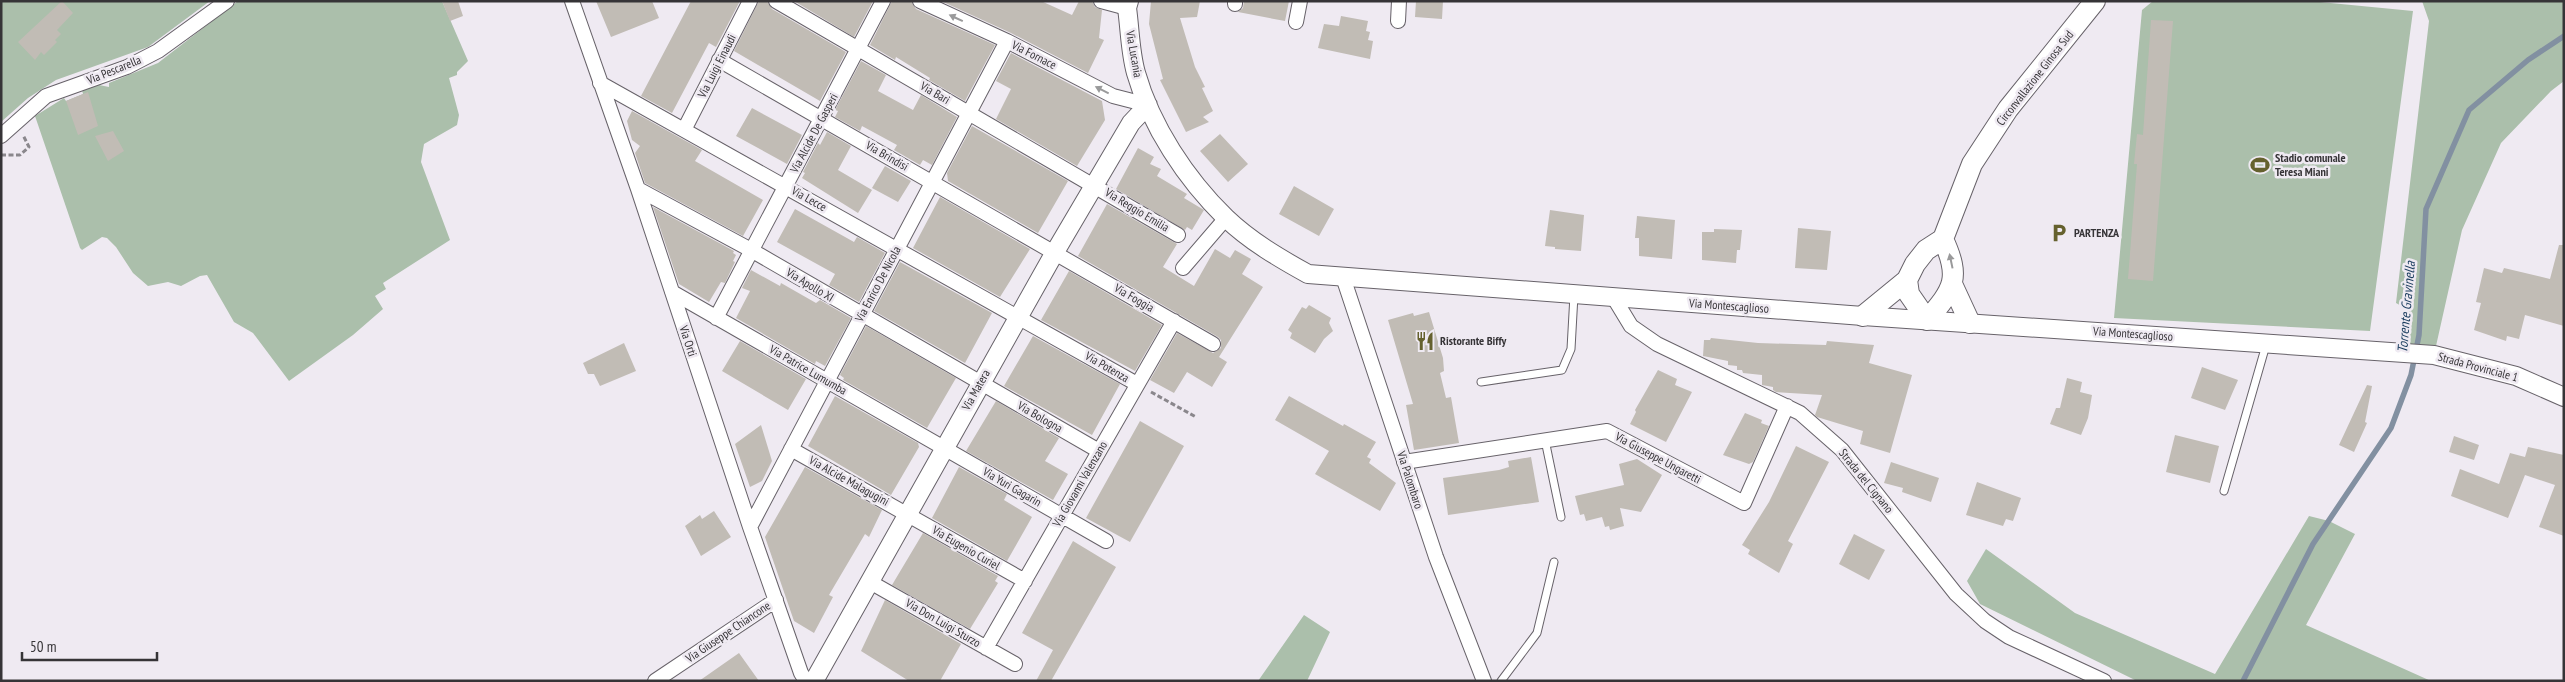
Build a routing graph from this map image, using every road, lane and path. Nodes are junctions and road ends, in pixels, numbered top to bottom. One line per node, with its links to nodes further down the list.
1 (227, 1): 21 (street, Via Pescarella)
2 (572, 1): 17 (street, Via Orti)
3 (750, 1): 16 (street, Via Luigi Einaudi)
4 (776, 1): 15 (street, Via Bari)
5 (883, 1): 15 (street, Via Alcide De Gasperi)
6 (920, 1): 14 (street, Via Fornace, one-way to 6)
7 (1102, 1): 11 (street)
8 (1300, 1): 13 (street)
9 (1399, 1): 12 (street)
10 (2096, 1): 31 (main road, Circonvallazione Ginosa Sud)
11 (1128, 5): 18 (street, Via Lucania)
12 (1398, 21)
13 (1296, 22)
14 (1007, 41): 18 (street, Via Fornace, one-way to 14); 19 (street, Via Enrico De Nicola)
15 (858, 49): 19 (street, Via Bari); 20 (street, Via Alcide De Gasperi)
16 (719, 60): 20 (street, Via Brindisi); 22 (street, Via Luigi Einaudi)
17 (600, 84): 22 (street, Via Lecce); 28 (street, Via Orti)
18 (1148, 105): 26 (street, Via Matera); 29 (street, Via Montescaglioso)
19 (969, 112): 25 (street, Via Enrico De Nicola); 26 (street, Via Bari)
20 (822, 118): 25 (street, Via Brindisi); 27 (street, Via Alcide De Gasperi)
21 (17, 120): 23 (street, Via Pescarella); 24 (path)
22 (684, 130): 27 (street, Via Lecce)
23 (1, 136)
24 (1, 155)
25 (932, 182): 32 (street, Via Enrico De Nicola); 34 (street, Via Brindisi)
26 (1095, 185): 30 (street, Via Reggio Emilia); 34 (street, Via Matera)
27 (785, 186): 32 (street, Via Lecce); 33 (street, Via Alcide De Gasperi)
28 (638, 189): 33 (street, Via Apollo XI); 39 (street, Via Orti)
29 (1226, 218): 35 (street); 36 (street, Via Montescaglioso)
30 (1178, 235)
31 (1942, 239): 37 (main road, Circonvallazione Ginosa Sud); 38 (main road, one-way to 31)
32 (897, 248): 42 (street, Via Enrico De Nicola); 43 (street, Via Lecce)
33 (751, 250): 42 (street, Via Apollo XI); 45 (street, Via Alcide De Gasperi)
34 (1055, 252): 43 (street, Via Matera); 47 (street, Via Foggia)
35 (1183, 268)
36 (1343, 277): 40 (street, Via Montescaglioso); 63 (street, Via Palombaro)
37 (1907, 280): 44 (main road, Circonvallazione Ginosa Sud); 46 (main road)
38 (1952, 284): 46 (main road); 48 (main road)
39 (672, 292): 45 (street, Via Patrice Lumumba); 68 (street, Via Orti)
40 (1574, 295): 41 (street, Via Montescaglioso); 54 (lane)
41 (1614, 298): 44 (street, Via Montescaglioso); 57 (street, Strada del Cignano)
42 (862, 315): 52 (street, Via Enrico De Nicola); 53 (street, Via Apollo XI)
43 (1018, 316): 53 (street, Via Matera); 55 (street, Via Potenza)
44 (1863, 316): 46 (street, Via Montescaglioso)
45 (716, 318): 52 (street, Via Patrice Lumumba)
46 (1927, 320): 48 (street, Via Montescaglioso)
47 (1174, 321): 49 (street, Via Foggia); 55 (street, Via Giovanni Valenzano)
48 (1970, 323): 50 (street, Via Montescaglioso)
49 (1214, 344)
50 (2266, 344): 51 (street, Via Montescaglioso); 64 (lane)
51 (2388, 352): 56 (street, Strada Provinciale 1)
52 (827, 381): 60 (street, Via Patrice Lumumba); 61 (street, Via Enrico De Nicola)
53 (981, 382): 60 (street, Via Matera); 62 (street, Via Bologna)
54 (1480, 382)
55 (1138, 384): 58 (path, Via Potenza); 62 (street, Via Giovanni Valenzano)
56 (2564, 397)
57 (1788, 406): 59 (street, Via Giuseppe Ungaretti); 81 (street, Strada del Cignano)
58 (1196, 417)
59 (1545, 440): 63 (street, Via Giuseppe Ungaretti); 67 (lane)
60 (944, 448): 65 (street, Via Matera); 66 (street, Via Yuri Gagarin)
61 (791, 449): 65 (street, Via Alcide Malagugini); 68 (street, Via Enrico De Nicola)
62 (1099, 451): 66 (street, Via Giovanni Valenzano)
63 (1404, 462): 79 (street, Via Palombaro)
64 (2224, 491)
65 (906, 514): 71 (street, Via Eugenio Curiel); 72 (street, Via Matera)
66 (1062, 516): 69 (street, Via Yuri Gagarin); 71 (street, Via Giovanni Valenzano)
67 (1561, 518)
68 (750, 527): 73 (street, Via Orti)
69 (1106, 541)
70 (1554, 562): 80 (lane)
71 (1025, 581): 74 (street, Via Giovanni Valenzano)
72 (870, 582): 74 (street, Via Don Luigi Sturzo); 78 (street, Via Matera)
73 (776, 600): 76 (street, Via Giuseppe Chiancone); 77 (street, Via Orti)
74 (986, 648): 75 (street, Via Don Luigi Sturzo)
75 (1015, 664)
76 (655, 681)
77 (806, 681)
78 (814, 681)
79 (1484, 681)
80 (1501, 681)
81 (2104, 681)

